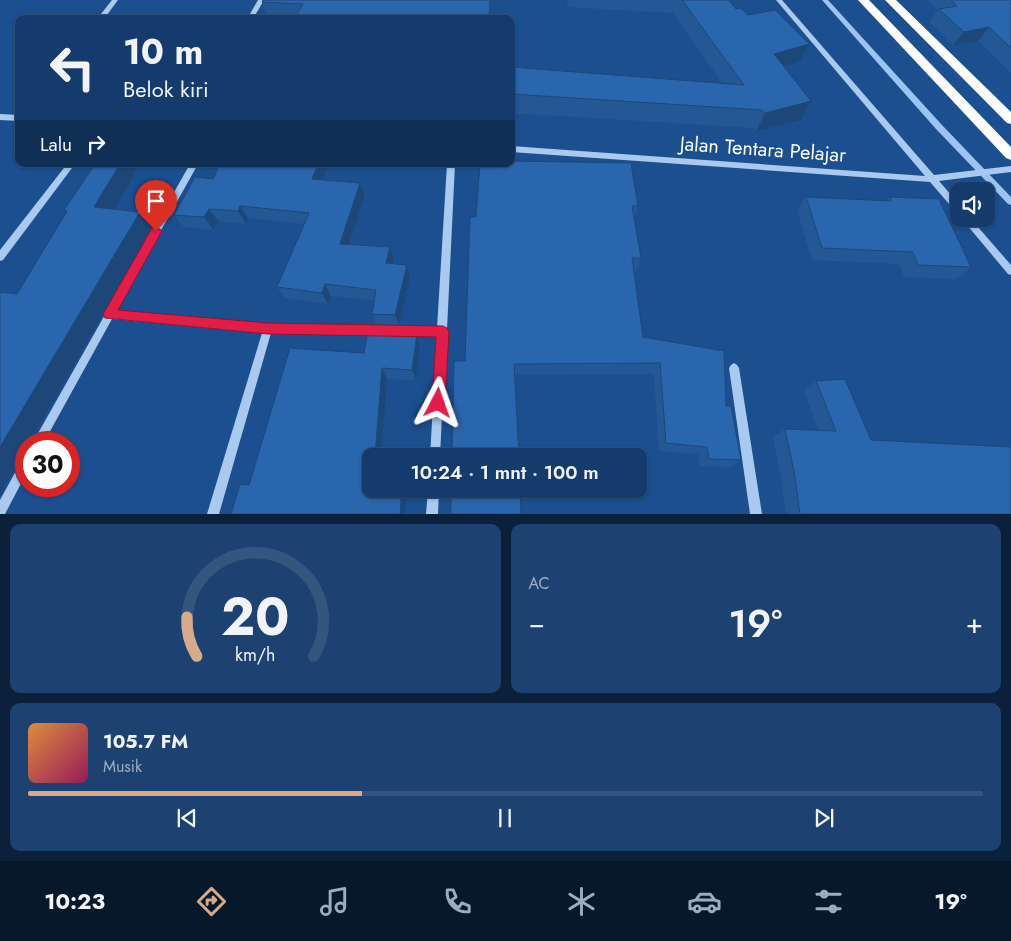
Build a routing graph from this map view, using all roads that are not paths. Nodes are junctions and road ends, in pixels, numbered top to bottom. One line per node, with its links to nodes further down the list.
1 (115, 0): 6 (street)
2 (261, 0): 7 (street)
3 (779, 0): 17 (street)
4 (863, 0): 12 (highway)
5 (890, 0): 10 (highway)
6 (103, 15)
7 (252, 15)
8 (0, 117): 9 (street)
9 (15, 118)
10 (1011, 120)
11 (515, 149): 17 (street, Jalan Tentara Pelajar)
12 (1011, 155)
13 (69, 167): 20 (street)
14 (192, 167): 22 (street)
15 (451, 167): 24 (street)
16 (1011, 170): 17 (street, Jalan Tentara Pelajar)
17 (930, 179): 18 (street)
18 (950, 200)
19 (973, 227): 21 (street)
20 (0, 257)
21 (1011, 272)
22 (110, 314): 23 (street); 26 (street)
23 (268, 328): 24 (street); 31 (street)
24 (443, 332): 27 (street)
25 (734, 368): 33 (street)
26 (45, 432)
27 (436, 448)
28 (15, 484): 30 (street)
29 (433, 498): 32 (street)
30 (0, 511)
31 (213, 514)
32 (432, 514)
33 (756, 514)

